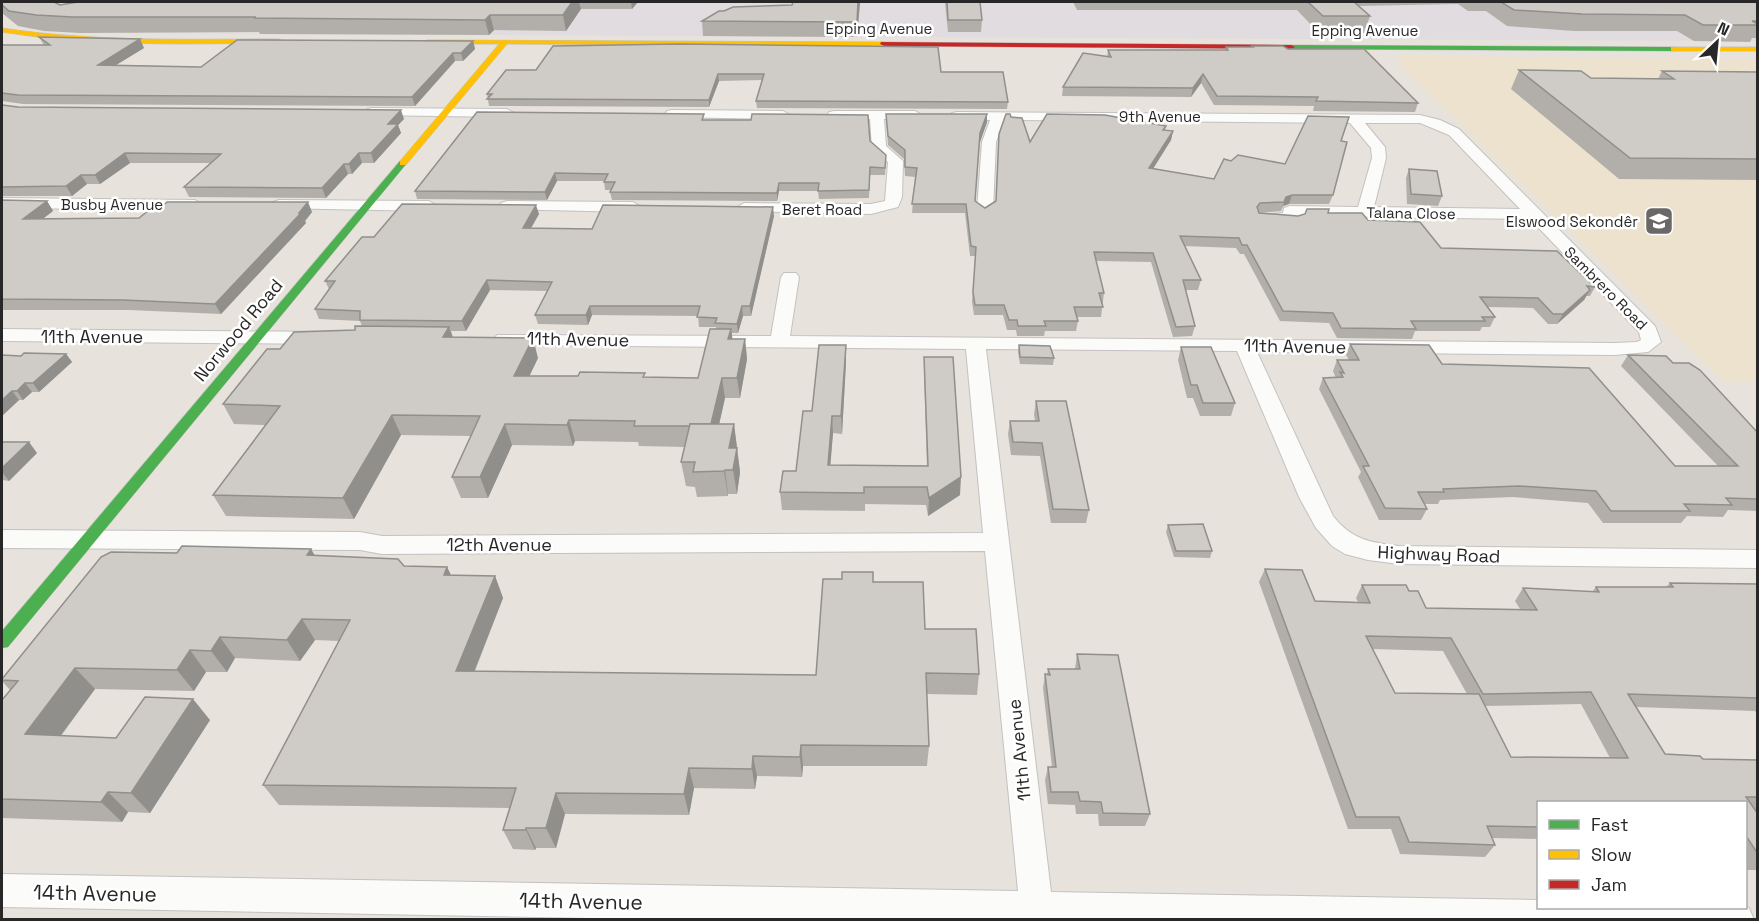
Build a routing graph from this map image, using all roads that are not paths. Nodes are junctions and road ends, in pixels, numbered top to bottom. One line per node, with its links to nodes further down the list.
1 (2, 30): 2 (street)
2 (288, 41)
3 (417, 42): 4 (street, Epping Avenue)
4 (504, 43): 5 (street, Epping Avenue); 7 (street, Norwood Road)
5 (1758, 49)
6 (362, 112): 7 (street)
7 (446, 113): 8 (street); 21 (street, Norwood Road)
8 (523, 113)
9 (659, 114): 10 (street)
10 (799, 115)
11 (821, 115): 12 (street)
12 (877, 115): 13 (street); 25 (street, Beret Road)
13 (925, 116)
14 (948, 116): 15 (street, 9th Avenue)
15 (999, 116): 16 (street, 9th Avenue); 26 (street)
16 (1353, 117): 17 (street, 9th Avenue); 27 (street)
17 (1420, 119): 28 (street, Sambrero Road)
18 (2, 203): 19 (street, Busby Avenue)
19 (210, 205)
20 (268, 205): 21 (street)
21 (366, 206): 22 (street); 32 (street, Norwood Road)
22 (444, 206)
23 (490, 206): 24 (street)
24 (651, 208)
25 (731, 208)
26 (985, 210)
27 (1365, 212): 28 (street, Talana Close); 29 (street, Talana Close)
28 (1532, 214): 38 (street, Sambrero Road)
29 (1264, 218)
30 (790, 277): 35 (street)
31 (2, 335): 32 (street, 11th Avenue)
32 (257, 337): 33 (street, 11th Avenue); 40 (street, Norwood Road)
33 (345, 338)
34 (489, 339): 35 (street, 11th Avenue)
35 (780, 341): 36 (street, 11th Avenue)
36 (975, 344): 37 (street, 11th Avenue); 41 (street, 11th Avenue)
37 (1244, 345): 38 (street, 11th Avenue); 42 (street, Highway Road)
38 (1615, 349)
39 (2, 538): 40 (street, 12th Avenue)
40 (90, 539): 41 (street, 12th Avenue); 43 (street, Norwood Road)
41 (996, 542): 45 (street, 11th Avenue)
42 (1758, 559)
43 (2, 642)
44 (2, 891): 45 (street, 14th Avenue)
45 (1036, 907): 46 (street, 14th Avenue)
46 (1436, 916): 47 (street, 14th Avenue)
47 (1737, 920)

